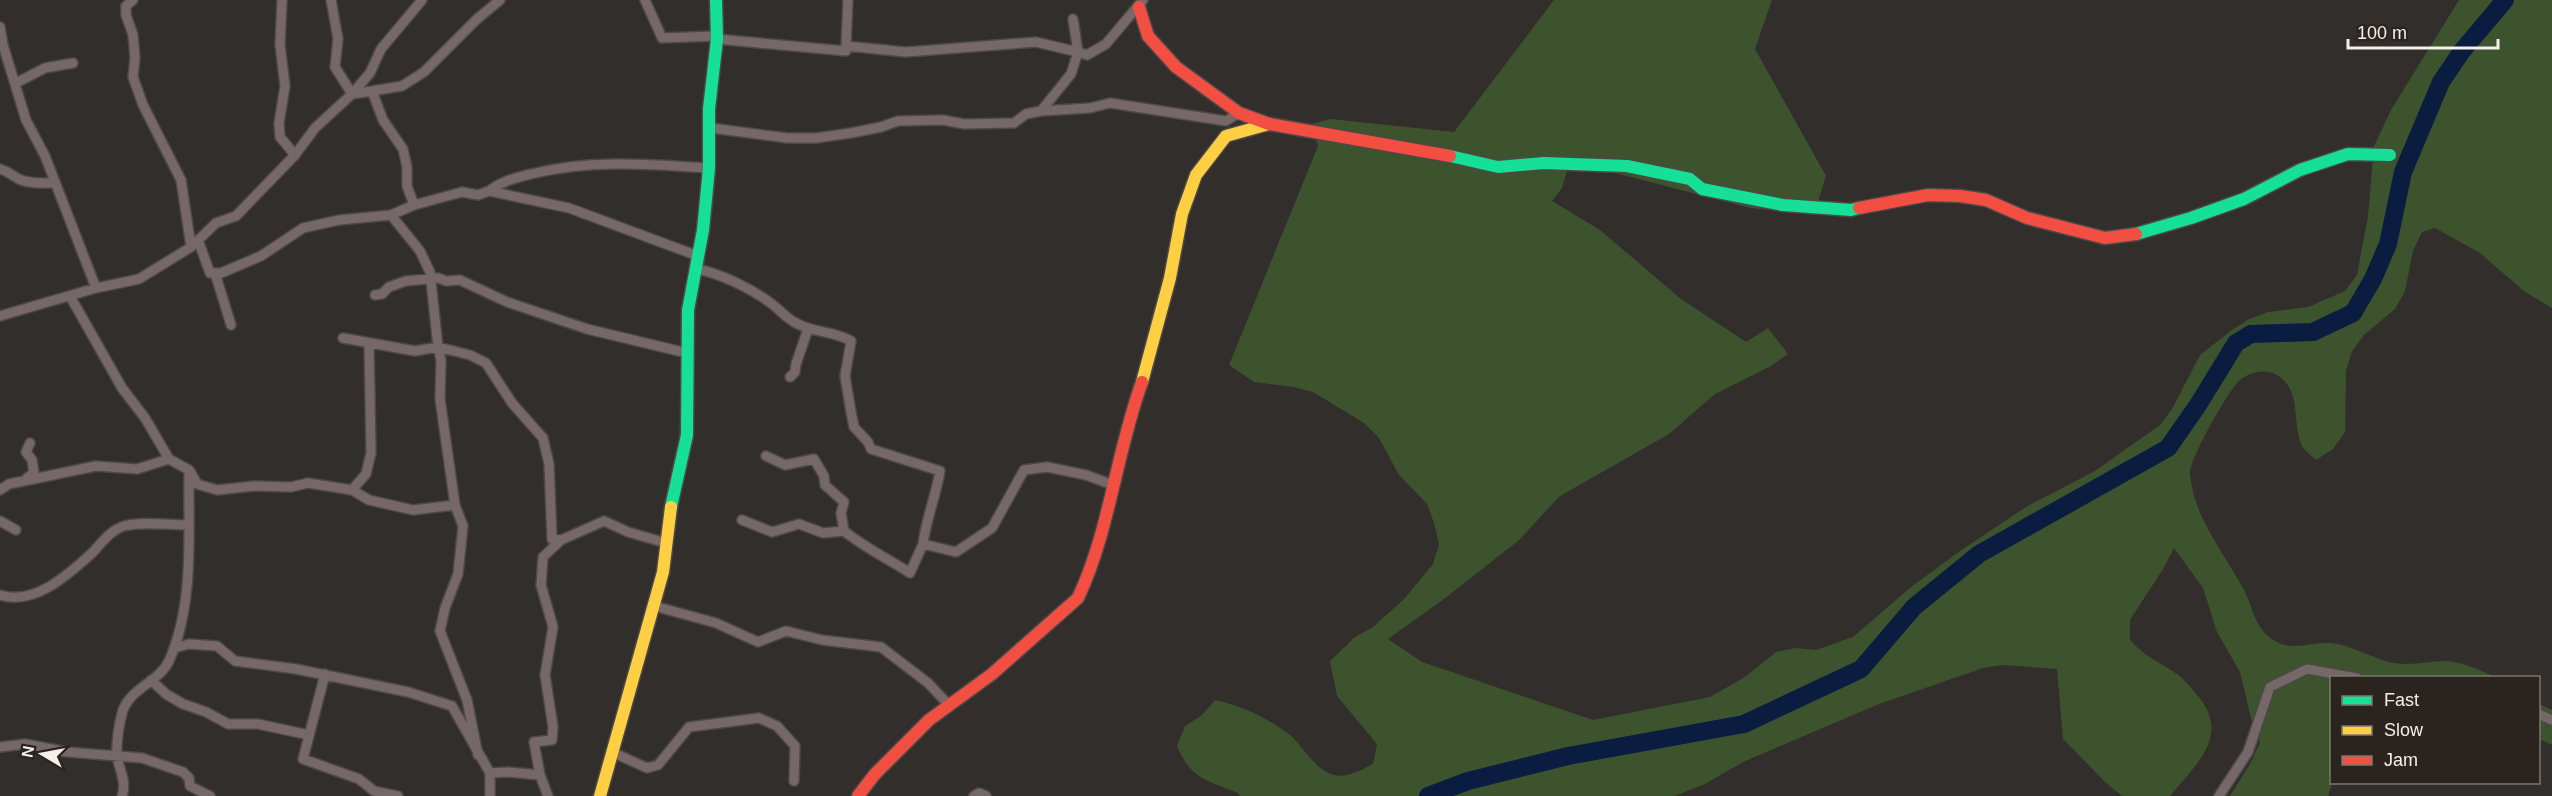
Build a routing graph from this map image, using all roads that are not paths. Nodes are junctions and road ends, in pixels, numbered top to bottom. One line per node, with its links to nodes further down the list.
1 (133, 0): 32 (street)
2 (282, 0): 23 (street)
3 (331, 0): 18 (street)
4 (422, 0): 18 (street)
5 (500, 0): 17 (street)
6 (645, 0): 12 (street)
7 (716, 0): 12 (street)
8 (848, 0): 13 (street)
9 (1141, 3): 14 (street); 20 (street)
10 (1073, 19): 14 (street)
11 (0, 27): 16 (street)
12 (717, 38): 13 (street); 22 (street)
13 (846, 46): 14 (street)
14 (1078, 52): 19 (street)
15 (73, 63): 16 (street)
16 (16, 83): 27 (street)
17 (372, 91): 18 (street); 29 (street)
18 (352, 94): 23 (street)
19 (1041, 111): 20 (street); 22 (street)
20 (1239, 113): 21 (street)
21 (1269, 124): 24 (street); 53 (street)
22 (711, 128): 25 (street)
23 (295, 155): 31 (street)
24 (2390, 155)
25 (710, 168): 28 (street); 33 (street)
26 (0, 169): 27 (street)
27 (55, 183): 37 (street)
28 (489, 191): 29 (street); 33 (street)
29 (414, 206): 30 (street)
30 (391, 215): 35 (street); 36 (street)
31 (198, 240): 32 (street); 35 (street)
32 (191, 248): 37 (street)
33 (698, 256): 34 (street)
34 (696, 269): 42 (street); 46 (street)
35 (215, 273): 41 (street)
36 (430, 280): 38 (street); 45 (street); 46 (street)
37 (96, 288): 39 (street)
38 (375, 295)
39 (70, 296): 40 (street); 50 (street)
40 (0, 316)
41 (231, 325)
42 (808, 329): 47 (street); 64 (street)
43 (343, 338): 44 (street)
44 (369, 344): 45 (street); 55 (street)
45 (438, 347): 56 (street); 62 (street)
46 (687, 353): 63 (street)
47 (790, 378)
48 (30, 443): 52 (street)
49 (766, 456): 61 (street)
50 (169, 459): 51 (street); 52 (street)
51 (189, 470): 55 (street); 59 (street)
52 (23, 481): 54 (street)
53 (1113, 485): 64 (street); 71 (street)
54 (0, 490)
55 (352, 490): 56 (street)
56 (455, 505): 76 (street)
57 (0, 520): 60 (street)
58 (741, 520): 61 (street)
59 (189, 525): 65 (street); 67 (street)
60 (16, 530)
61 (844, 531): 64 (street)
62 (561, 540): 63 (street); 78 (street)
63 (666, 543): 66 (street)
64 (923, 544)
65 (0, 595)
66 (654, 606): 71 (street); 74 (street)
67 (174, 648): 68 (street); 70 (street)
68 (325, 674): 72 (street); 76 (street)
69 (2346, 676): 91 (street)
70 (151, 680): 72 (street); 75 (street)
71 (949, 705): 88 (street)
72 (309, 735): 84 (street)
73 (0, 747): 75 (street)
74 (612, 752): 79 (street); 87 (street)
75 (117, 754): 80 (street); 81 (street)
76 (478, 755): 77 (street)
77 (490, 773): 78 (street); 85 (street)
78 (540, 775): 86 (street)
79 (794, 781)
80 (190, 786): 82 (street); 83 (street)
81 (122, 796)
82 (183, 796)
83 (210, 796)
84 (398, 796)
85 (490, 796)
86 (548, 796)
87 (600, 796)
88 (858, 796)
89 (974, 796): 90 (street)
90 (986, 796)
91 (2219, 796)

